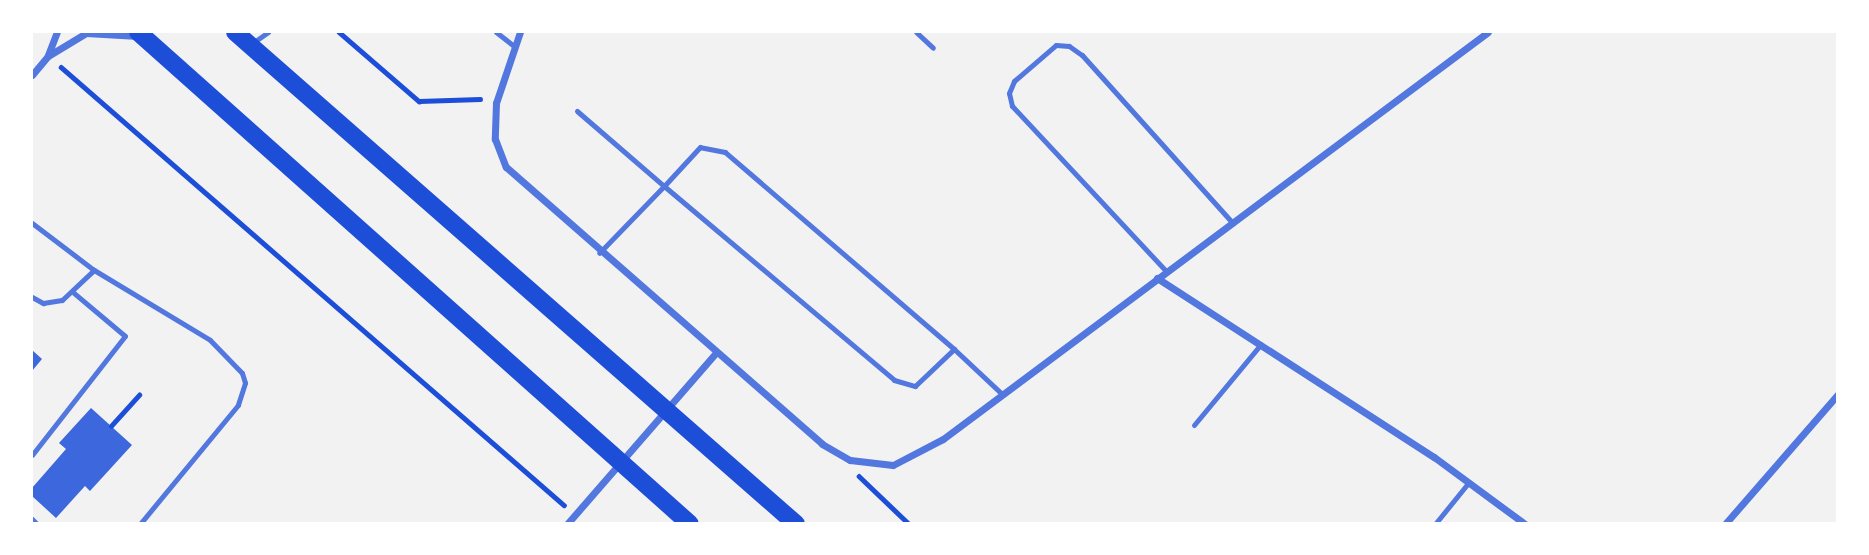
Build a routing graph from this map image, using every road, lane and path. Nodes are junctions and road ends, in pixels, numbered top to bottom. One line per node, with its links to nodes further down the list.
1 (57, 32): 13 (street)
2 (234, 32): 10 (main road)
3 (268, 32): 10 (lane)
4 (339, 32): 15 (path)
5 (496, 32): 11 (lane)
6 (520, 32): 11 (street)
7 (916, 32): 12 (lane)
8 (1488, 32): 19 (street)
9 (141, 34): 13 (street); 37 (main road)
10 (250, 45): 32 (main road)
11 (514, 46): 15 (street)
12 (933, 48)
13 (48, 56): 14 (street); 39 (path)
14 (32, 75)
15 (497, 98): 20 (street)
16 (577, 111): 17 (lane)
17 (664, 186): 20 (lane); 27 (lane); 27 (lane)
18 (32, 223): 21 (lane)
19 (1233, 223): 22 (street); 22 (lane)
20 (599, 253): 28 (street)
21 (94, 270): 24 (lane); 42 (lane)
22 (1167, 271): 23 (street)
23 (1157, 278): 26 (street); 29 (street)
24 (74, 293): 25 (lane); 35 (lane)
25 (32, 297)
26 (1261, 345): 33 (lane); 38 (street)
27 (954, 349): 29 (lane)
28 (715, 354): 32 (street); 36 (street)
29 (1002, 394): 36 (street)
30 (1838, 394): 49 (street)
31 (139, 395): 34 (path)
32 (666, 410): 37 (street); 45 (main road)
33 (1194, 425)
34 (111, 426)
35 (32, 455)
36 (850, 460): 46 (path)
37 (620, 462): 39 (street); 44 (main road)
38 (1469, 482): 47 (lane); 48 (street)
39 (575, 514): 43 (street)
40 (32, 519): 41 (lane)
41 (37, 523)
42 (140, 523)
43 (567, 523)
44 (691, 523)
45 (796, 523)
46 (909, 523)
47 (1435, 523)
48 (1525, 523)
49 (1725, 523)

